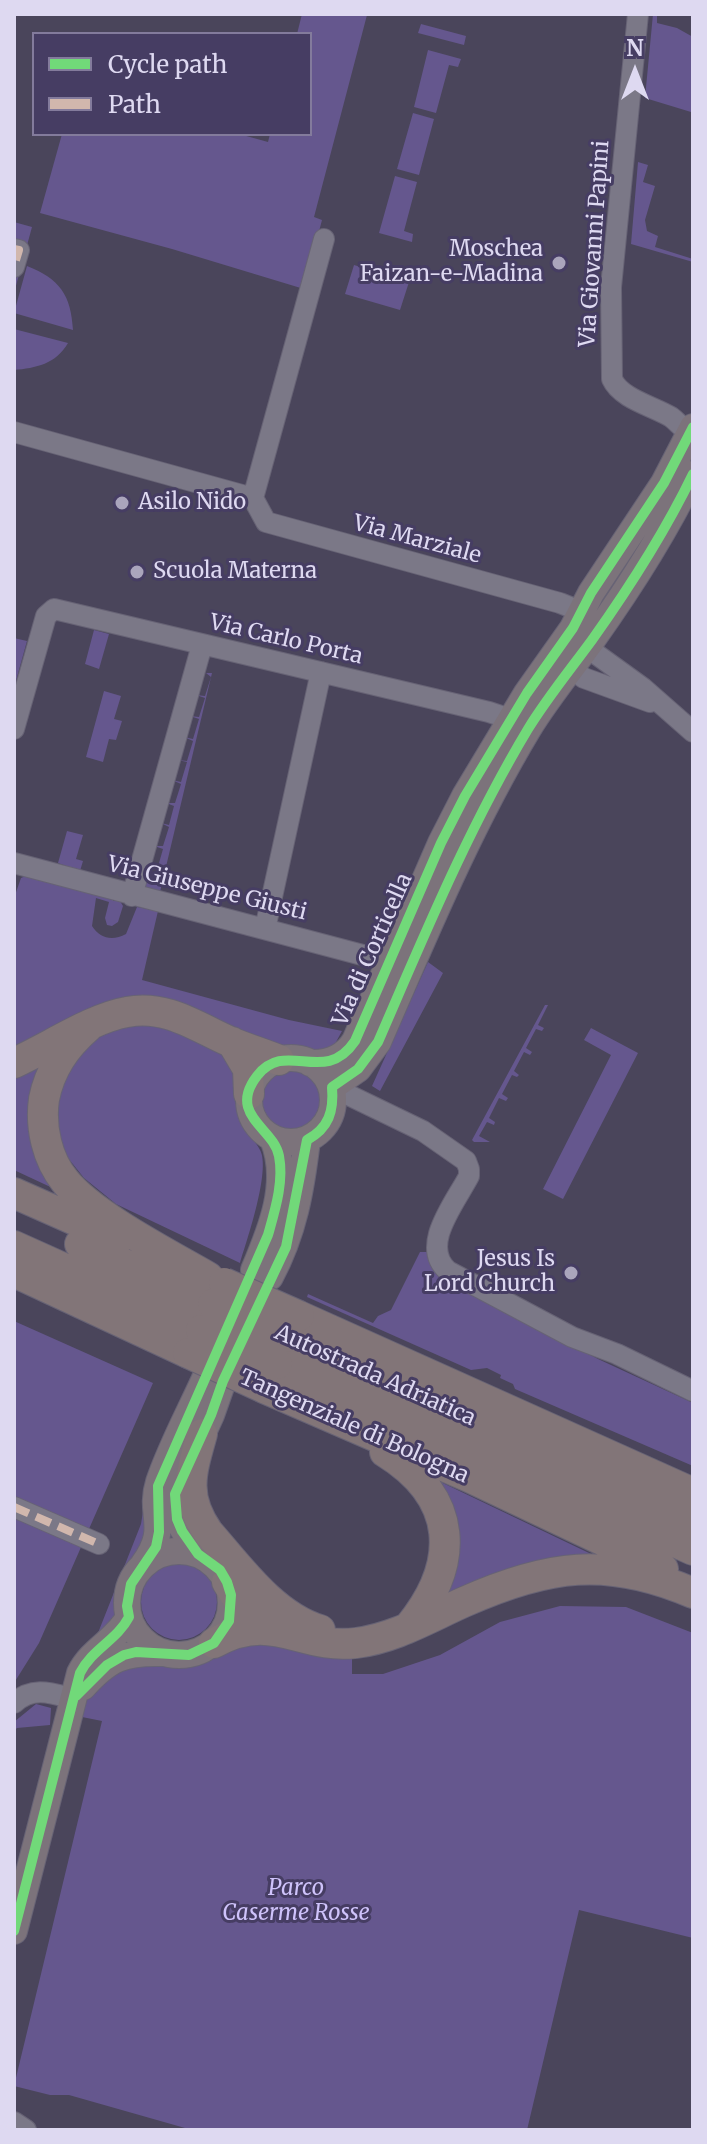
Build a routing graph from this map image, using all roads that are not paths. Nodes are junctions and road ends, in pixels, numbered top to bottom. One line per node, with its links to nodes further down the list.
1 (638, 14): 5 (street, Via Giovanni Papini)
2 (324, 239): 8 (street)
3 (14, 249): 4 (street)
4 (14, 267)
5 (692, 430): 9 (main road, Via di Corticella)
6 (14, 432): 8 (street)
7 (693, 474): 10 (main road, Via di Corticella)
8 (253, 498): 9 (street, Via Marziale)
9 (580, 615): 10 (main road, Via di Corticella)
10 (578, 640): 12 (main road, Via di Corticella); 14 (street); 15 (main road, Via di Corticella)
11 (202, 645): 13 (street, Via Carlo Porta); 16 (street, Via Carlo Porta); 19 (street)
12 (570, 668): 14 (street); 27 (main road, Via di Corticella)
13 (321, 672): 15 (street, Via Carlo Porta); 20 (street)
14 (661, 706): 17 (street)
15 (510, 719): 21 (main road, Via di Corticella)
16 (14, 729)
17 (693, 732)
18 (14, 863): 19 (street, Via Giuseppe Giusti)
19 (132, 896): 20 (street, Via Giuseppe Giusti)
20 (265, 929): 21 (street, Via Giuseppe Giusti)
21 (389, 962): 26 (main road, Via di Corticella)
22 (88, 1027): 23 (highway); 25 (highway); 35 (highway)
23 (232, 1042): 24 (highway); 28 (highway)
24 (279, 1060): 26 (main road, Via di Corticella); 28 (main road)
25 (14, 1063)
26 (310, 1063): 27 (main road)
27 (332, 1087): 30 (main road); 38 (street)
28 (249, 1094): 29 (main road)
29 (273, 1139): 30 (main road); 30 (main road)
30 (307, 1140)
31 (14, 1193): 35 (highway, Tangenziale di Bologna)
32 (14, 1215): 35 (highway, Autostrada Adriatica)
33 (14, 1246): 35 (highway, Autostrada Adriatica)
34 (14, 1272): 35 (highway, Tangenziale di Bologna)
35 (209, 1329): 36 (highway, Autostrada Adriatica, bridge); 36 (highway, Tangenziale di Bologna, bridge); 40 (main road); 50 (main road)
36 (282, 1352): 37 (highway, Tangenziale di Bologna); 39 (highway, Tangenziale di Bologna); 41 (highway, Autostrada Adriatica); 45 (highway, Autostrada Adriatica)
37 (435, 1377): 42 (highway); 43 (highway, Tangenziale di Bologna)
38 (693, 1391)
39 (300, 1405): 52 (highway, Tangenziale di Bologna); 56 (highway)
40 (202, 1434): 48 (main road); 56 (highway)
41 (509, 1466): 47 (highway, Autostrada Adriatica); 49 (highway)
42 (693, 1475)
43 (693, 1493)
44 (14, 1507): 46 (street)
45 (693, 1518)
46 (99, 1544)
47 (693, 1550)
48 (198, 1554): 50 (main road); 51 (main road)
49 (693, 1563)
50 (143, 1565): 54 (main road)
51 (227, 1582): 55 (highway); 57 (main road)
52 (693, 1583)
53 (693, 1593): 56 (highway)
54 (129, 1617): 58 (main road); 59 (main road)
55 (284, 1632): 56 (highway); 57 (highway)
56 (396, 1634)
57 (214, 1643): 58 (main road)
58 (162, 1653): 59 (main road)
59 (74, 1699): 60 (street); 61 (main road)
60 (14, 1703)
61 (14, 1931)
62 (14, 2122): 63 (street)
63 (26, 2130)

